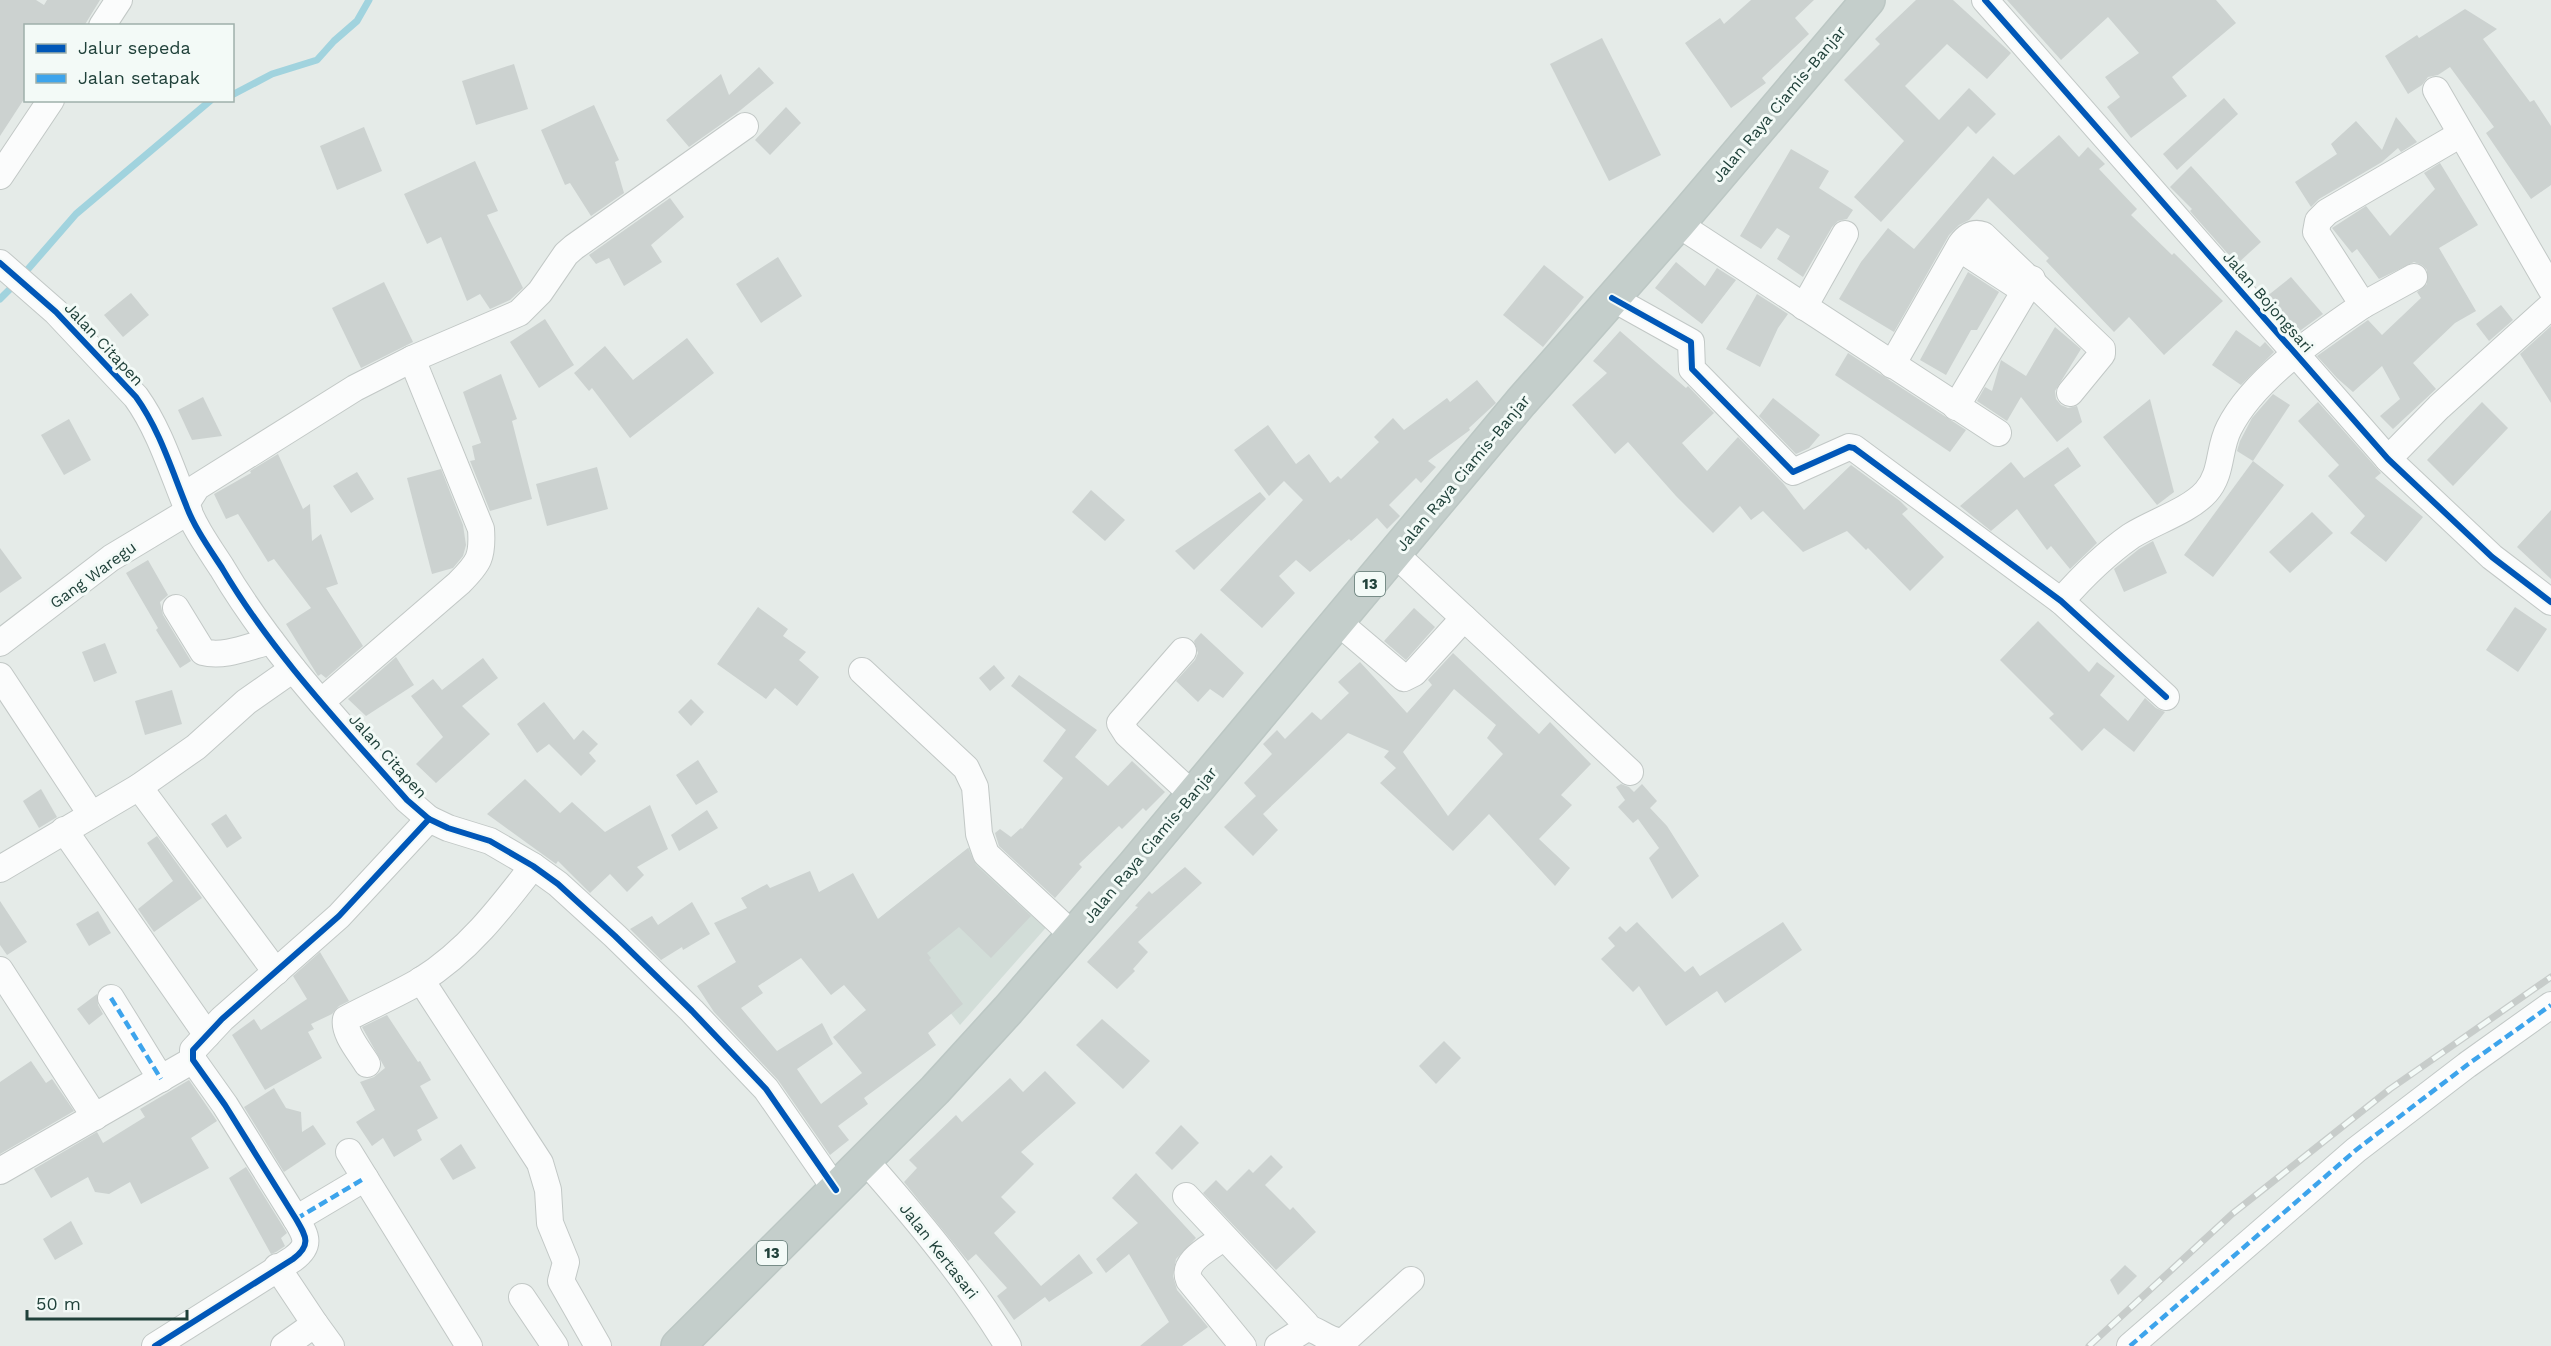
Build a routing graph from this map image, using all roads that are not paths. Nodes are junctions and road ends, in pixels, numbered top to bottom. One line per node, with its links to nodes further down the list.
1 (119, 0): 4 (street)
2 (1868, 0): 10 (highway, Jalan Raya Ciamis-Banjar / 13)
3 (1985, 0): 20 (street, Jalan Bojongsari)
4 (103, 24)
5 (2436, 90): 8 (street)
6 (50, 102): 9 (street)
7 (745, 126): 21 (street, Gang Waregu)
8 (2461, 134): 15 (street); 17 (street)
9 (0, 176)
10 (1678, 224): 16 (highway, Jalan Raya Ciamis-Banjar / 13); 19 (street)
11 (1845, 234): 19 (street)
12 (4, 267): 27 (street, Jalan Citapen)
13 (2414, 277): 17 (street)
14 (2028, 285): 22 (street); 23 (street); 24 (street)
15 (2551, 289)
16 (1612, 298): 28 (highway, Jalan Raya Ciamis-Banjar / 13); 29 (street)
17 (2362, 304): 20 (street)
18 (2551, 306): 26 (street)
19 (1804, 307): 22 (street)
20 (2294, 354): 26 (street, Jalan Bojongsari); 29 (street)
21 (412, 359): 27 (street, Gang Waregu); 41 (street)
22 (1892, 364): 24 (street)
23 (2070, 393)
24 (1956, 407): 25 (street)
25 (1998, 433)
26 (2388, 459): 30 (street, Jalan Bojongsari)
27 (187, 507): 34 (street, Jalan Citapen); 35 (street, Gang Waregu)
28 (1395, 554): 32 (street); 33 (highway, Jalan Raya Ciamis-Banjar / 13)
29 (2061, 601): 40 (street)
30 (2551, 602)
31 (176, 608): 34 (street)
32 (1464, 618): 33 (street); 42 (street)
33 (1338, 622): 44 (highway, Jalan Raya Ciamis-Banjar / 13)
34 (271, 640): 37 (street, Jalan Citapen)
35 (0, 643)
36 (1183, 651): 44 (street)
37 (293, 669): 41 (street, Jalan Citapen); 43 (street)
38 (862, 671): 50 (street)
39 (0, 676): 45 (street)
40 (2166, 697)
41 (321, 702): 46 (street, Jalan Citapen)
42 (1630, 772)
43 (139, 787): 45 (street); 52 (street)
44 (1193, 795): 50 (highway, Jalan Raya Ciamis-Banjar / 13)
45 (91, 814): 47 (street)
46 (429, 819): 48 (street, Jalan Citapen); 52 (street)
47 (64, 830): 49 (street); 56 (street)
48 (533, 866): 53 (street); 65 (street, Jalan Citapen)
49 (0, 869)
50 (1073, 935): 62 (highway, Jalan Raya Ciamis-Banjar / 13)
51 (0, 970): 60 (street)
52 (276, 972): 56 (street)
53 (421, 980): 58 (street); 79 (street)
54 (111, 998): 59 (street)
55 (2551, 1005): 84 (street)
56 (207, 1035): 57 (street)
57 (193, 1060): 59 (street); 67 (street)
58 (367, 1064)
59 (160, 1079): 60 (street)
60 (96, 1117): 63 (street)
61 (349, 1152): 64 (street)
62 (865, 1160): 65 (highway, 13); 81 (street, Jalan Kertasari)
63 (0, 1171)
64 (364, 1178): 67 (street); 74 (street)
65 (836, 1190): 80 (highway, 13)
66 (1186, 1196): 68 (street)
67 (296, 1219): 69 (street)
68 (1223, 1238): 73 (street); 82 (street)
69 (277, 1267): 72 (street); 75 (street)
70 (1411, 1280): 73 (street)
71 (522, 1297): 78 (street)
72 (315, 1324): 76 (street); 77 (street)
73 (1306, 1328): 83 (street)
74 (461, 1343)
75 (155, 1346)
76 (284, 1346)
77 (331, 1346)
78 (555, 1346)
79 (598, 1346)
80 (678, 1346)
81 (1008, 1346)
82 (1243, 1346)
83 (1278, 1346)
84 (2130, 1346)

